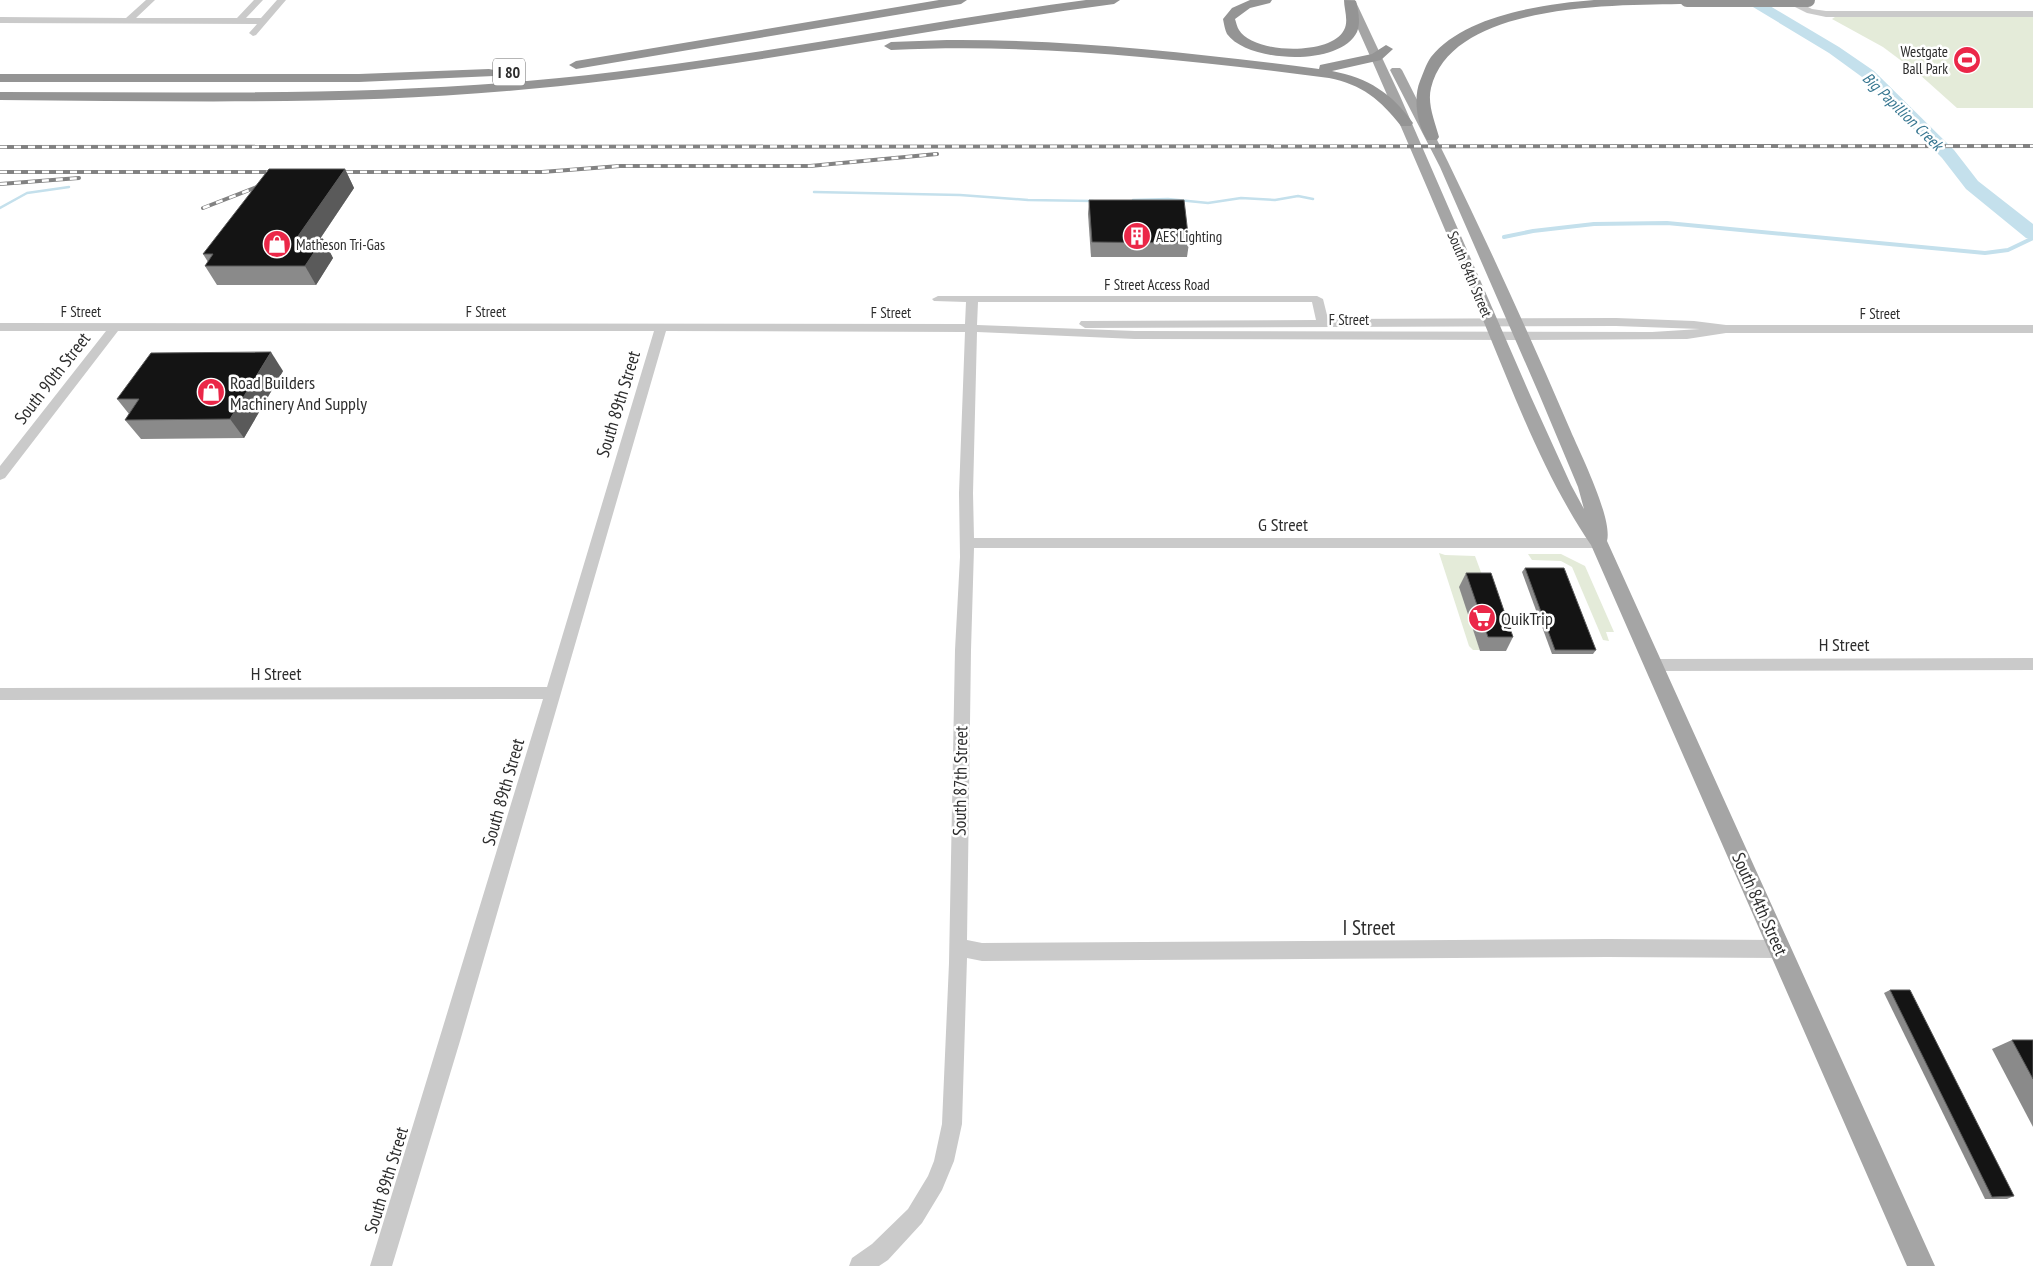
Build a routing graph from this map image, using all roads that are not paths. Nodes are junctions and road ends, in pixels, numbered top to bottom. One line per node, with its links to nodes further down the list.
1 (151, 0): 14 (street)
2 (259, 0): 15 (street)
3 (282, 0): 16 (street)
4 (961, 0): 20 (highway)
5 (1114, 0): 23 (highway, I 80)
6 (1266, 0): 9 (highway)
7 (1686, 0): 10 (highway, bridge); 28 (highway)
8 (1816, 0): 10 (highway)
9 (1350, 1): 19 (main road, South 84th Street)
10 (1800, 3): 12 (street)
11 (975, 6): 20 (highway)
12 (2033, 14)
13 (0, 20): 14 (street)
14 (128, 21): 15 (street)
15 (239, 21): 16 (street)
16 (263, 21): 17 (street)
17 (253, 33)
18 (1380, 36): 19 (main road, South 84th Street)
19 (1381, 53): 22 (highway); 27 (main road, South 84th Street); 28 (main road, South 84th Street)
20 (576, 65): 21 (highway)
21 (562, 66)
22 (1276, 67): 23 (highway); 27 (highway)
23 (662, 69): 26 (highway, I 80)
24 (501, 72): 25 (highway, I 80)
25 (0, 78)
26 (0, 96)
27 (1406, 123): 36 (main road, South 84th Street)
28 (1432, 137): 37 (main road, South 84th Street)
29 (938, 299): 30 (street, F Street Access Road)
30 (972, 299): 31 (street, F Street Access Road); 35 (street)
31 (1323, 323): 35 (street, F Street); 36 (street, F Street)
32 (0, 327): 33 (street, F Street)
33 (115, 327): 34 (street, F Street); 39 (street, South 90th Street)
34 (661, 328): 35 (street, F Street); 44 (street, South 89th Street)
35 (971, 328): 36 (street, F Street); 41 (street, South 87th Street)
36 (1494, 329): 37 (street, F Street); 40 (main road, South 84th Street)
37 (1518, 329): 38 (street, F Street); 40 (main road, South 84th Street)
38 (2033, 330)
39 (0, 475)
40 (1599, 543): 41 (street, G Street); 43 (main road, South 84th Street)
41 (967, 544): 46 (street, South 87th Street)
42 (2033, 664): 43 (street, H Street)
43 (1654, 665): 47 (main road, South 84th Street)
44 (553, 692): 45 (street, H Street); 48 (street, South 89th Street)
45 (0, 694)
46 (958, 947): 47 (street, I Street); 49 (street, South 87th Street)
47 (1780, 949): 50 (main road, South 84th Street)
48 (381, 1266)
49 (860, 1266)
50 (1921, 1266)

